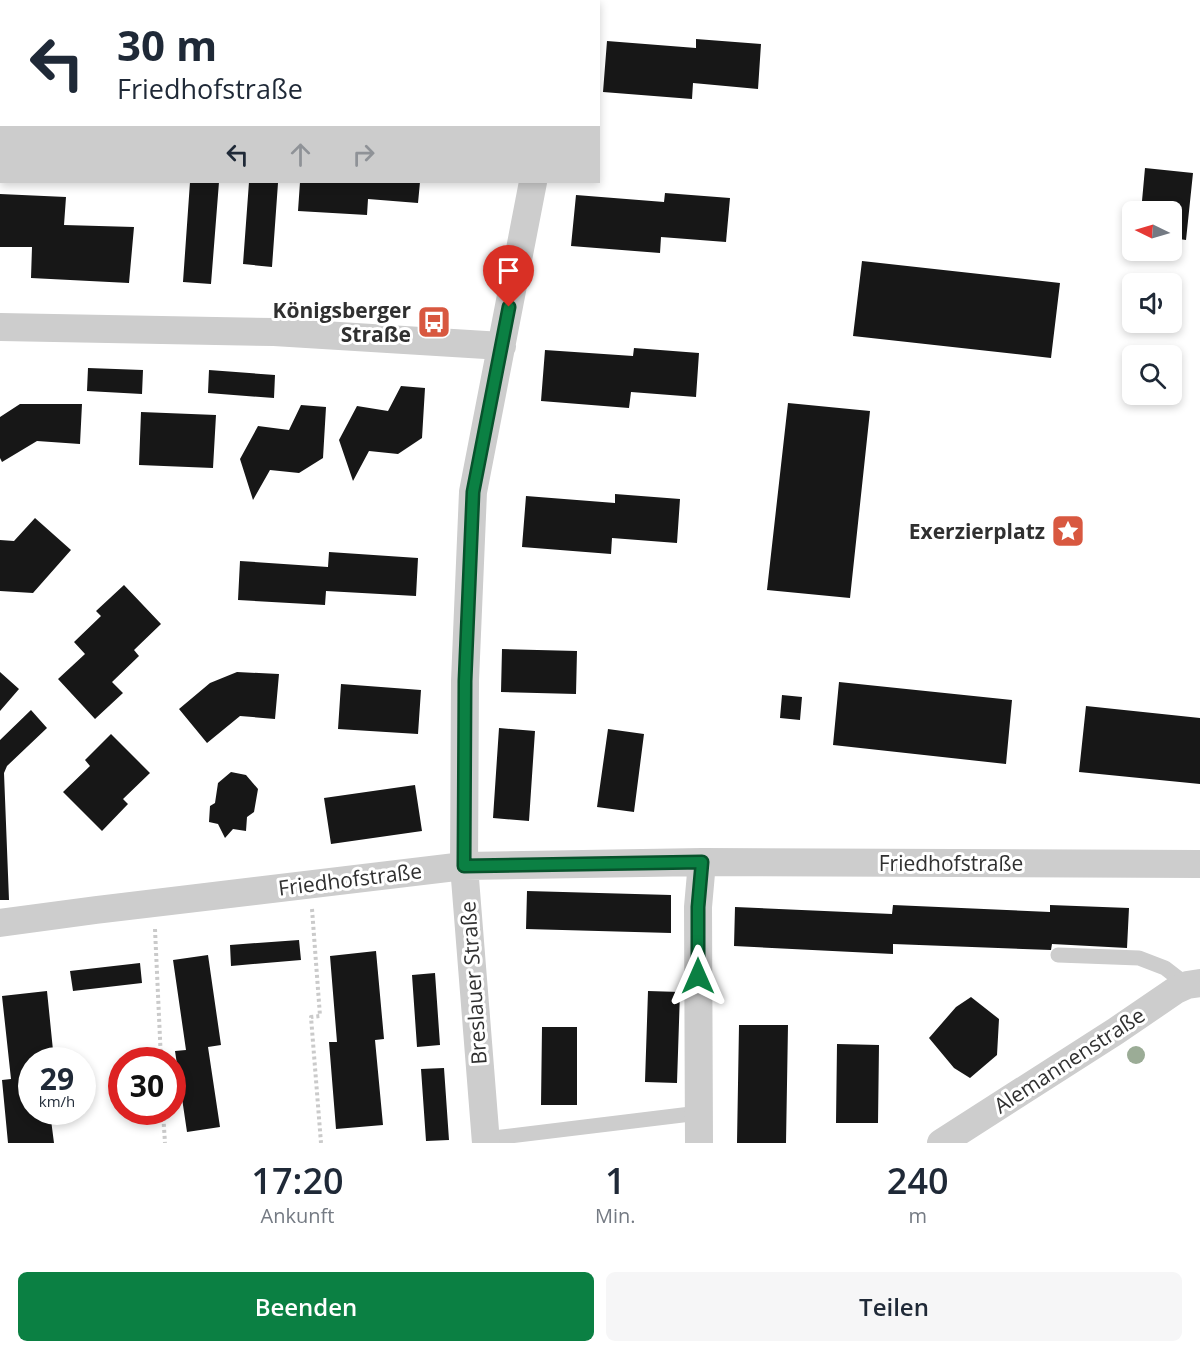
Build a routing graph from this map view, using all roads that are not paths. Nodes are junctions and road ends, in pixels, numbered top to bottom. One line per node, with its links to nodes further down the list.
1 (532, 183): 3 (street, Breslauer Straße)
2 (0, 327): 3 (street)
3 (502, 346): 6 (street, Breslauer Straße)
4 (702, 862): 5 (street, Friedhofstraße); 6 (street, Friedhofstraße); 10 (street)
5 (1200, 864)
6 (464, 866): 7 (street, Friedhofstraße); 11 (street, Breslauer Straße)
7 (0, 923)
8 (1058, 955): 9 (lane)
9 (1194, 984): 13 (street, Alemannenstraße)
10 (699, 1113): 11 (lane); 12 (street)
11 (485, 1141)
12 (699, 1143)
13 (941, 1143)

